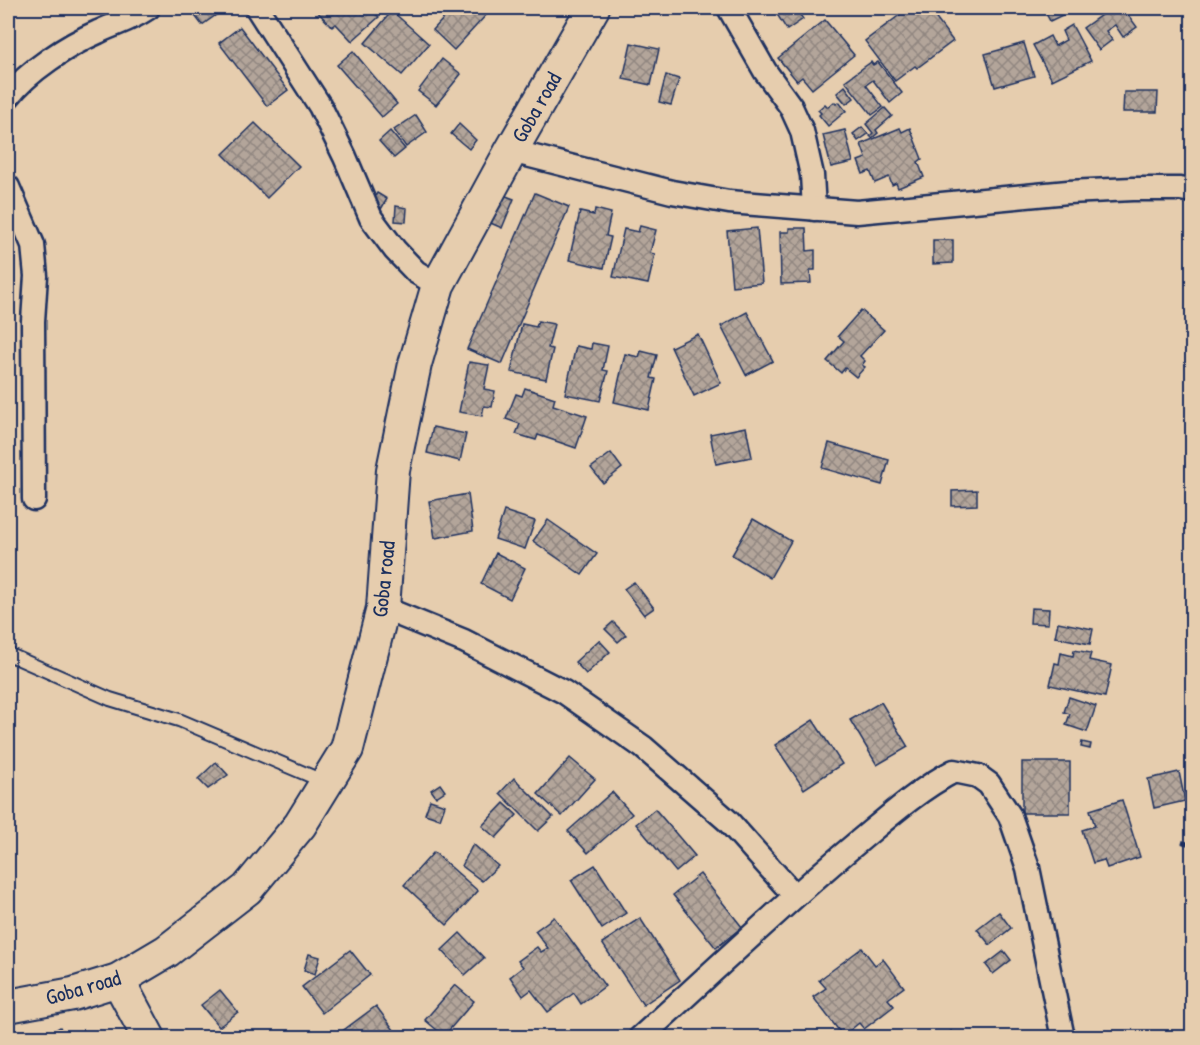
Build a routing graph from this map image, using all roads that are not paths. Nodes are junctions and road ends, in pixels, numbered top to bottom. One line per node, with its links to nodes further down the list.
1 (148, 8): 5 (street)
2 (257, 8): 10 (street)
3 (592, 8): 6 (street, Goba road)
4 (729, 8): 9 (street)
5 (8, 98)
6 (511, 151): 9 (street); 10 (street, Goba road)
7 (8, 187): 11 (street)
8 (1192, 191): 9 (street)
9 (814, 209)
10 (438, 285): 12 (street, Goba road)
11 (34, 500)
12 (383, 608): 14 (street, Goba road); 15 (street)
13 (8, 654): 14 (lane)
14 (326, 782): 16 (street, Goba road)
15 (794, 895): 19 (street); 20 (street)
16 (118, 980): 17 (street, Goba road); 18 (street)
17 (8, 1006)
18 (149, 1038)
19 (640, 1038)
20 (1063, 1038)

